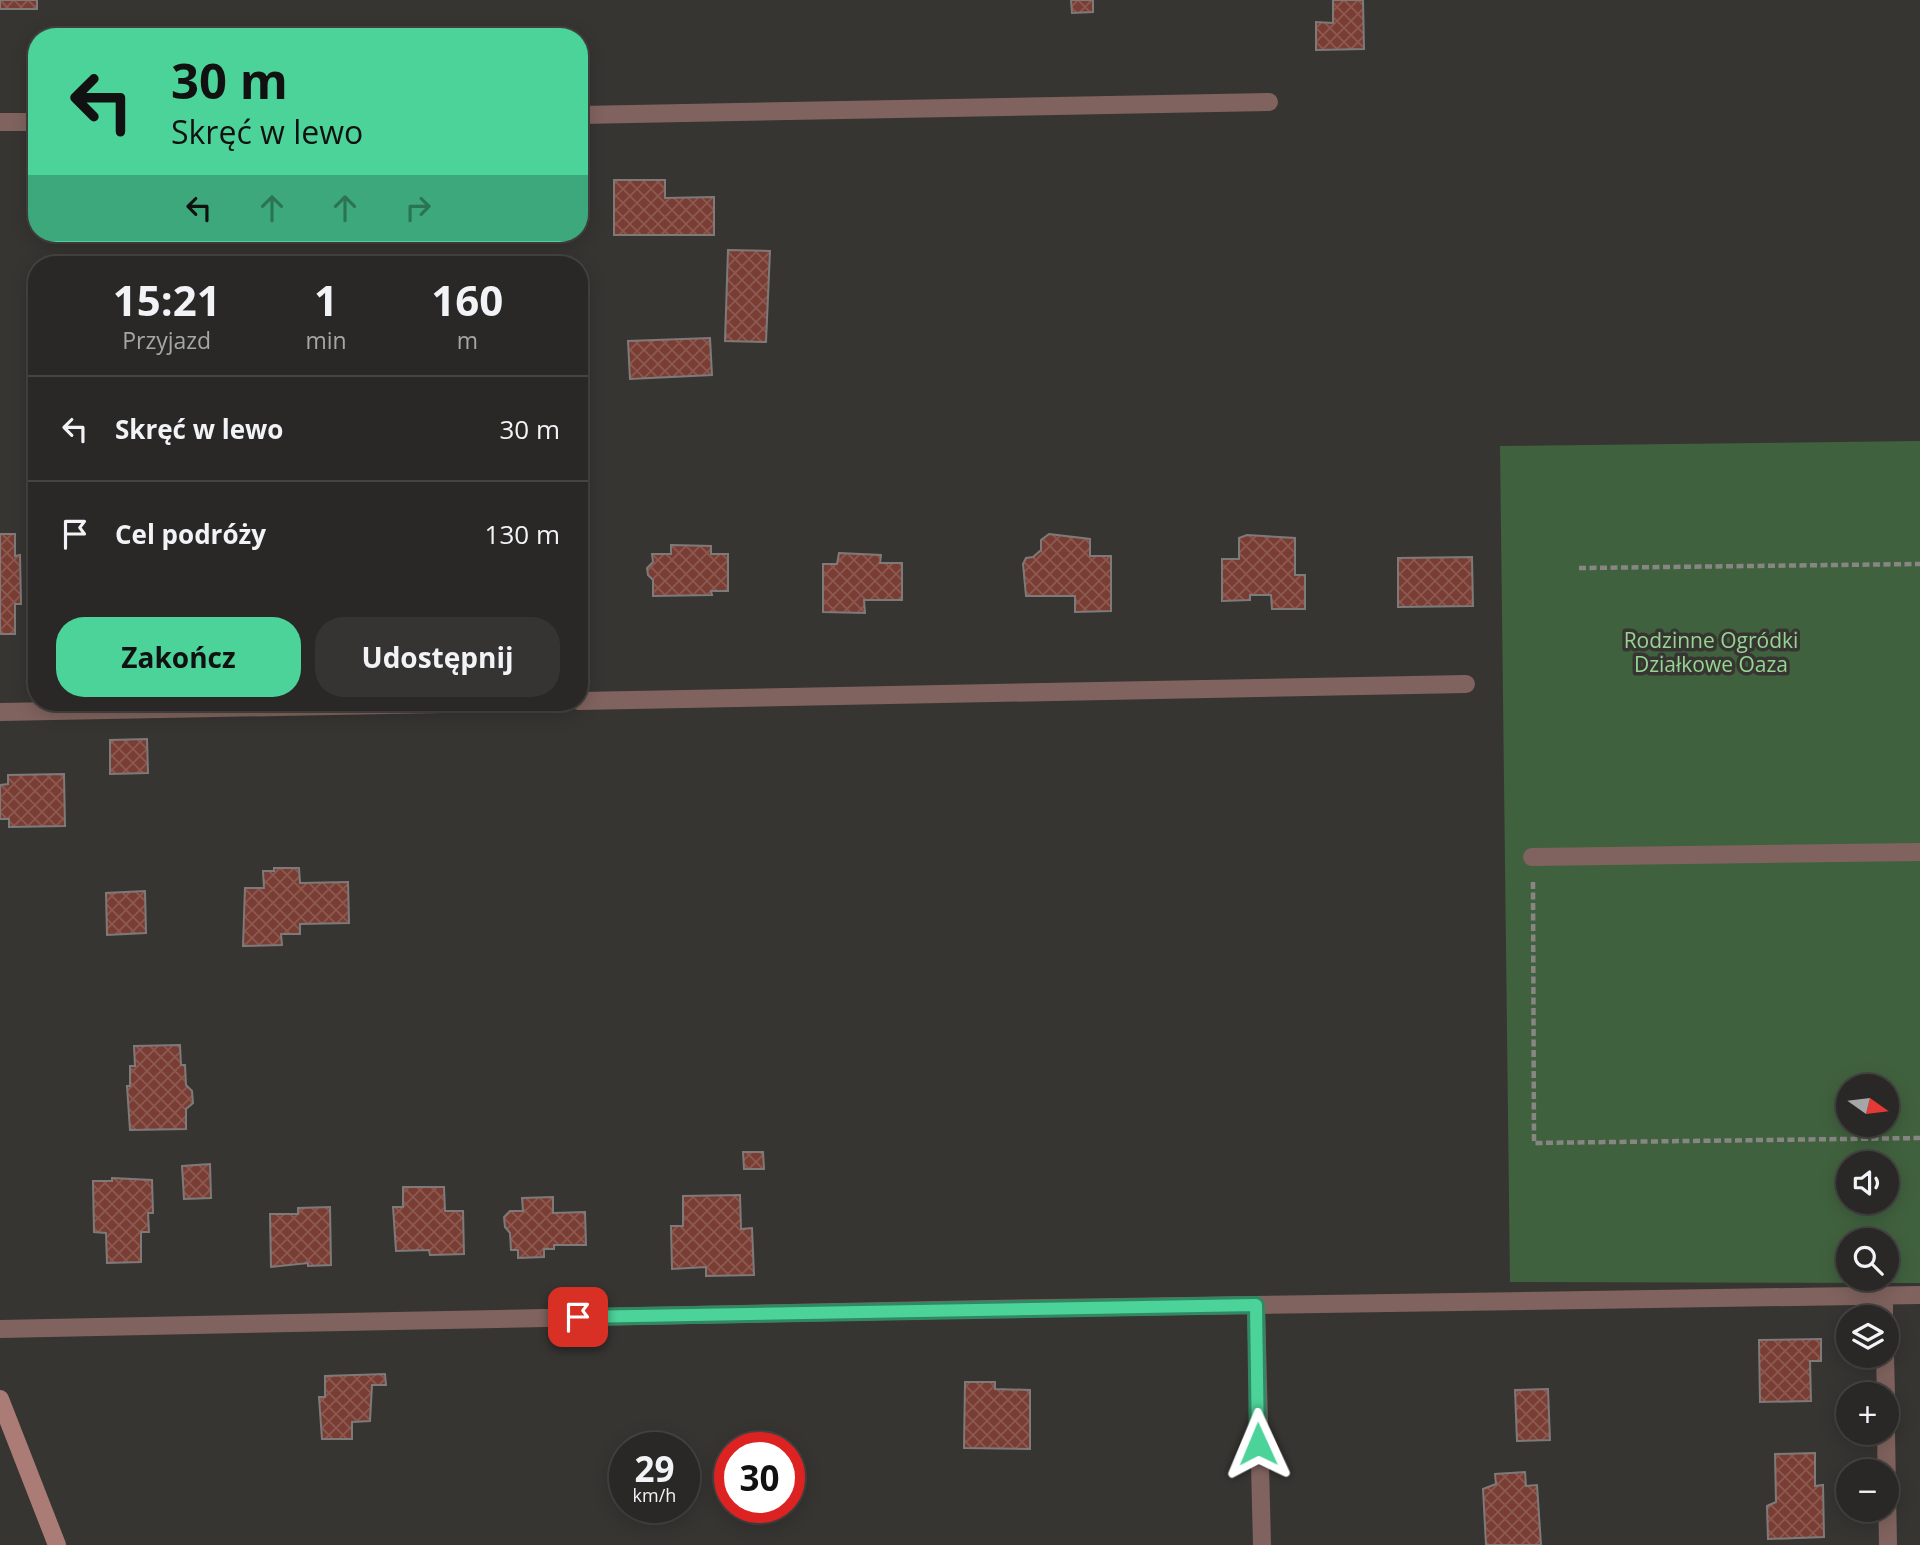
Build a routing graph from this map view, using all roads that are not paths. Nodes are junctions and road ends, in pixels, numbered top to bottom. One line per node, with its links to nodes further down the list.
1 (1269, 102): 2 (street)
2 (588, 115)
3 (0, 122): 4 (street)
4 (28, 122)
5 (1466, 684): 6 (street)
6 (588, 701)
7 (55, 711): 8 (street)
8 (0, 712)
9 (1920, 852): 10 (street)
10 (1532, 857)
11 (1920, 1295): 12 (street)
12 (1884, 1296): 13 (street); 14 (street)
13 (1256, 1305): 15 (street); 19 (street)
14 (1884, 1305)
15 (0, 1329)
16 (0, 1399): 18 (street)
17 (1886, 1445): 20 (street)
18 (57, 1545)
19 (1262, 1545)
20 (1888, 1545)

